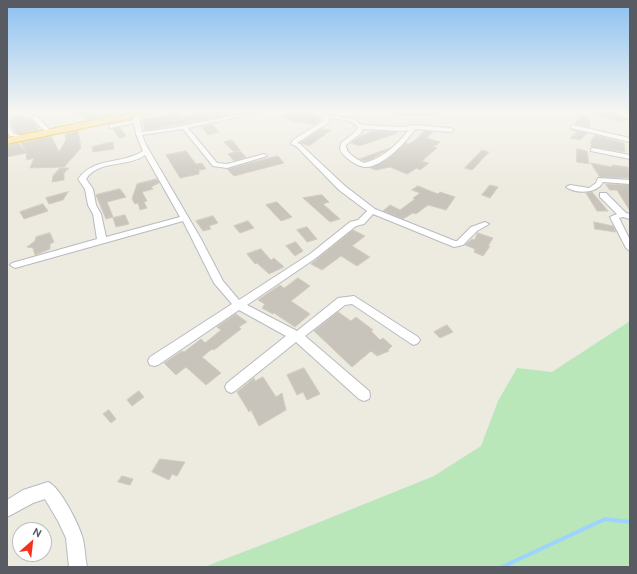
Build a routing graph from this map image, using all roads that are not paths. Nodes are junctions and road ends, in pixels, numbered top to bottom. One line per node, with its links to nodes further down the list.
1 (141, 139): 7 (street)
2 (194, 139): 8 (street)
3 (299, 139): 13 (street)
4 (349, 139): 5 (street)
5 (406, 139)
6 (593, 150): 9 (street)
7 (147, 151): 15 (street); 17 (street)
8 (264, 156)
9 (630, 157)
10 (630, 182): 11 (street)
11 (570, 187)
12 (603, 195): 14 (street)
13 (372, 211): 16 (street); 20 (street)
14 (627, 216): 18 (street)
15 (184, 218): 17 (street); 20 (street)
16 (485, 224)
17 (102, 240): 19 (street)
18 (630, 248)
19 (15, 265)
20 (238, 305): 21 (street); 23 (street)
21 (297, 336): 22 (street); 24 (street); 25 (street)
22 (414, 340)
23 (154, 361)
24 (231, 387)
25 (364, 395)
26 (7, 510): 27 (street)
27 (78, 567)

